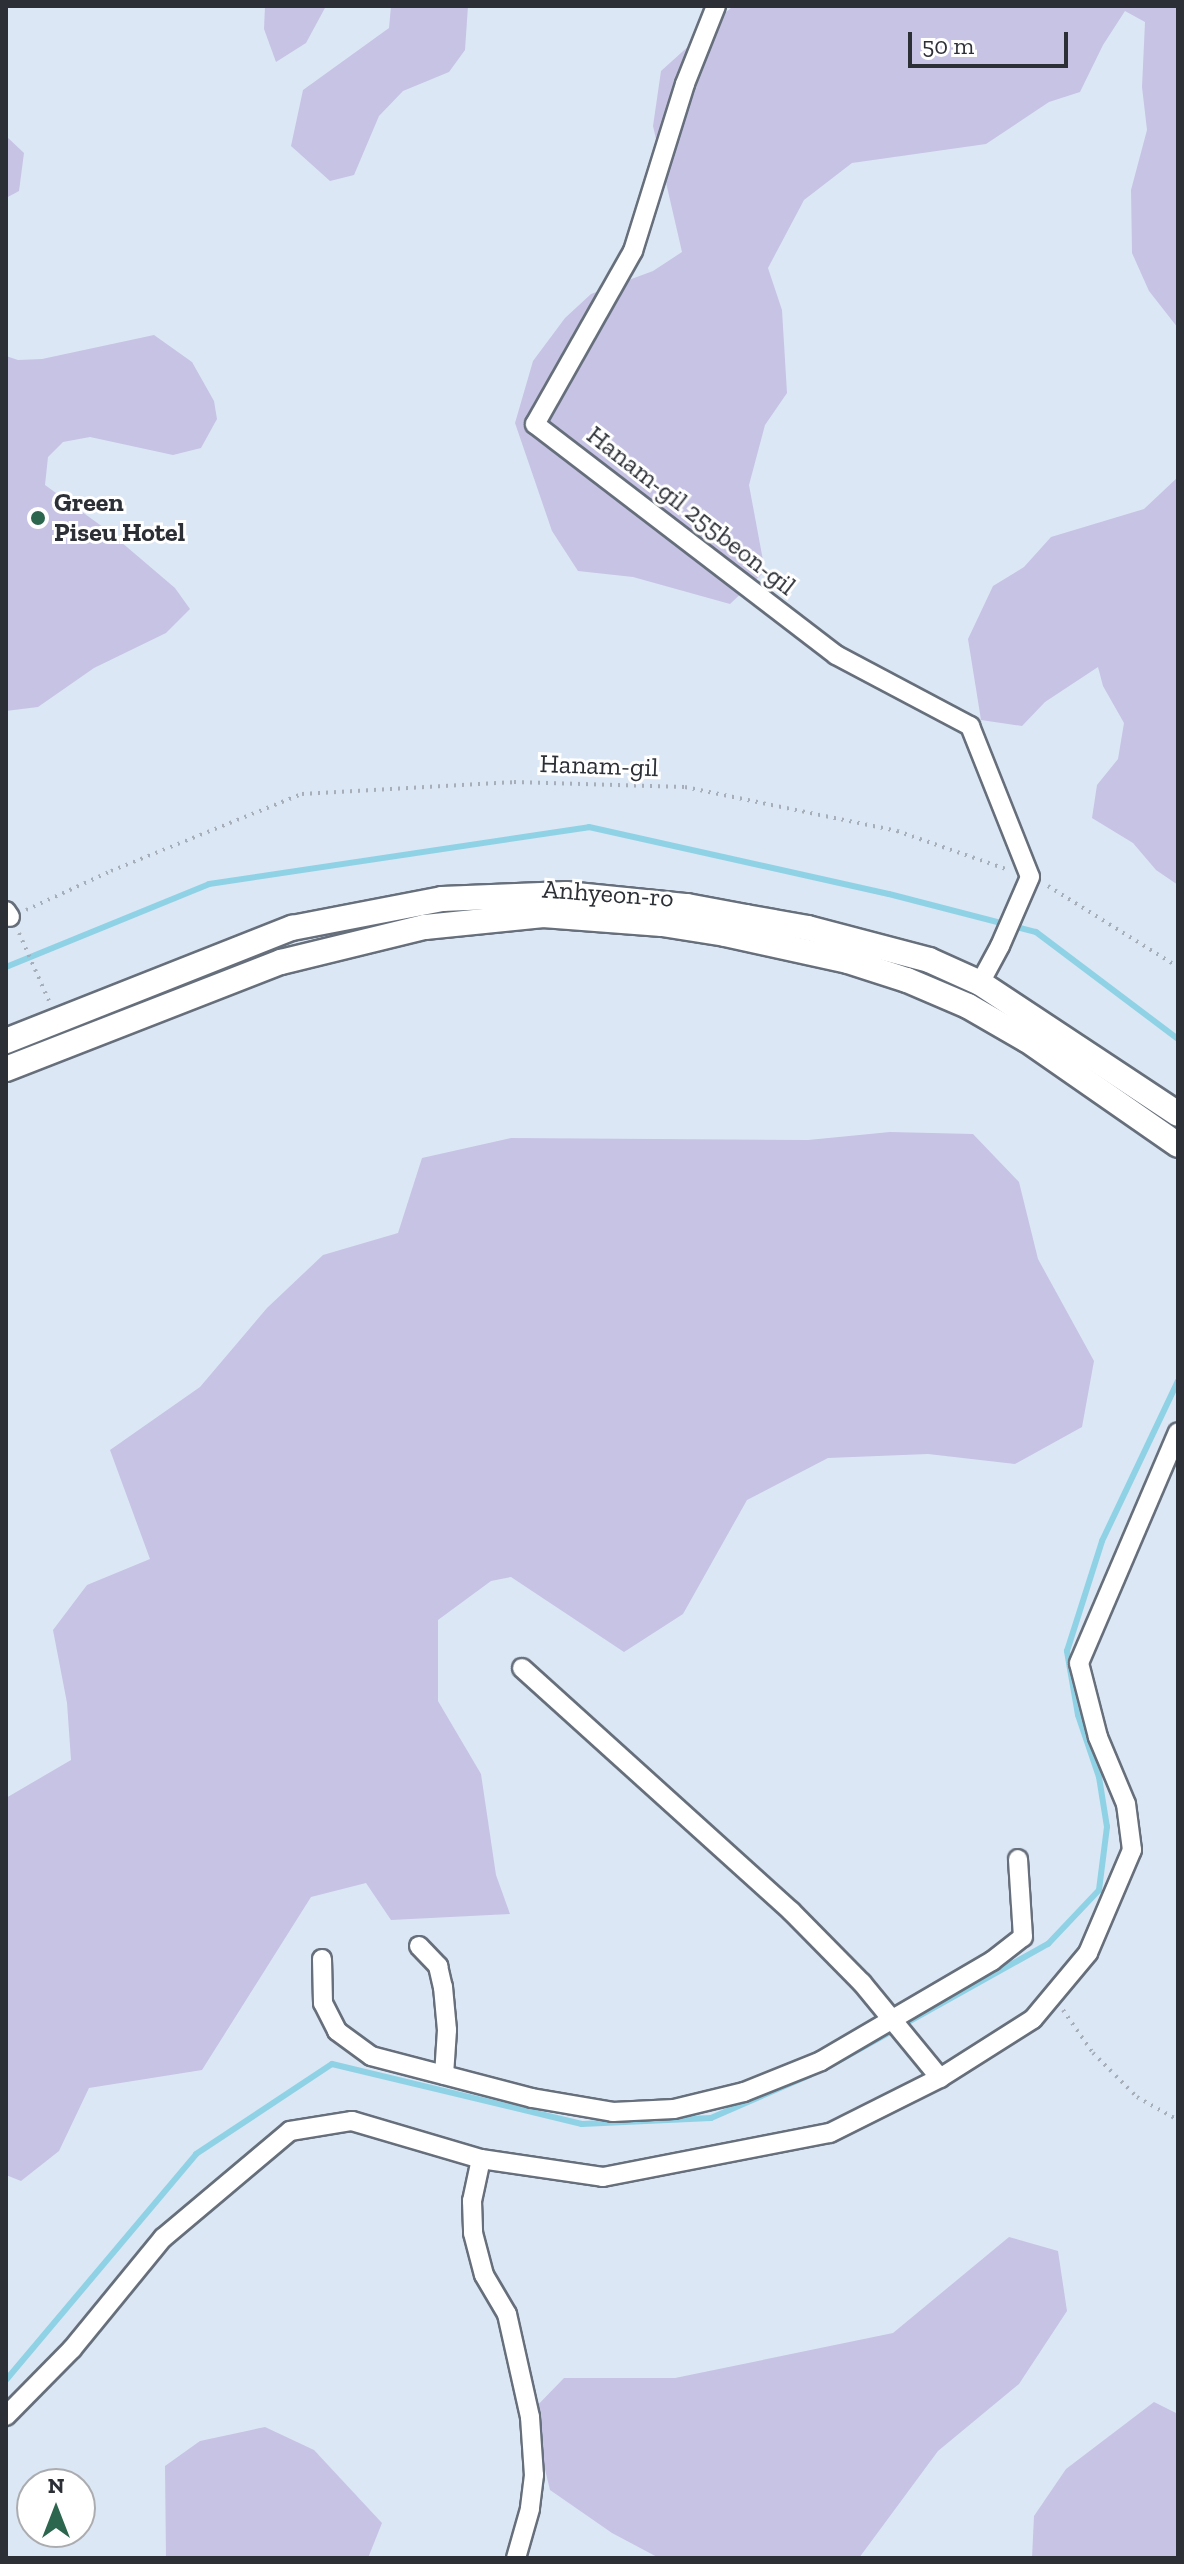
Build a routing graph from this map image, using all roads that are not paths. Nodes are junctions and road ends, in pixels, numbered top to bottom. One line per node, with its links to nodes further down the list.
1 (716, 6): 2 (street, Hanam-gil 255beon-gil)
2 (980, 983): 3 (street); 4 (street, Anhyeon-ro); 6 (street, Anhyeon-ro)
3 (968, 1006): 5 (street, Anhyeon-ro); 7 (street, Anhyeon-ro)
4 (6, 1041)
5 (6, 1069)
6 (1178, 1114)
7 (1178, 1145)
8 (1178, 1432): 15 (street)
9 (522, 1668): 13 (street)
10 (1018, 1859): 13 (street)
11 (419, 1946): 14 (street)
12 (322, 1959): 14 (street)
13 (899, 2026): 14 (street); 15 (street)
14 (444, 2075)
15 (940, 2078): 16 (street)
16 (481, 2159): 17 (street); 18 (street)
17 (6, 2416)
18 (523, 2553)

